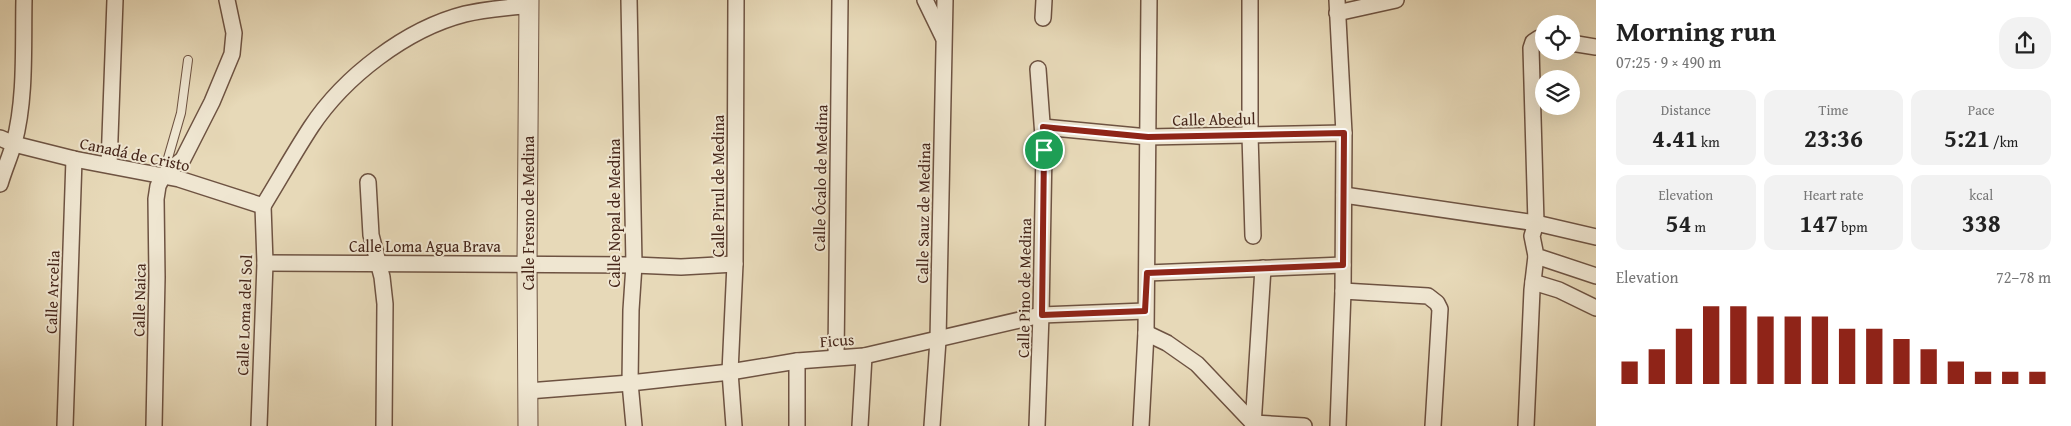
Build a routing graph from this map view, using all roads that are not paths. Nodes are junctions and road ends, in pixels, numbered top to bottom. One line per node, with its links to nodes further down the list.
1 (24, 0): 26 (street)
2 (115, 0): 28 (street)
3 (227, 0): 29 (street)
4 (629, 0): 42 (street, Calle Nopal de Medina)
5 (736, 0): 41 (street, Calle Pirul de Medina)
6 (840, 0): 55 (street, Calle Ócalo de Medina)
7 (925, 0): 16 (street)
8 (945, 0): 16 (street, Calle Sauz de Medina)
9 (1044, 0): 15 (street)
10 (1149, 0): 25 (street)
11 (1250, 0): 24 (street)
12 (1396, 0): 14 (street)
13 (529, 3): 33 (street); 40 (street, Calle Fresno de Medina)
14 (1337, 7): 23 (street)
15 (1043, 18)
16 (944, 41): 53 (street, Calle Sauz de Medina)
17 (1535, 43): 34 (street)
18 (1580, 44): 19 (street)
19 (1596, 47)
20 (188, 60): 29 (lane)
21 (1038, 69): 22 (street, Calle Pino de Medina)
22 (1043, 127): 25 (street, Calle Abedul); 51 (street, Calle Pino de Medina)
23 (1344, 133): 24 (street, Calle Abedul); 32 (street)
24 (1250, 136): 25 (street, Calle Abedul); 35 (street)
25 (1148, 137): 45 (street)
26 (7, 141): 27 (street, Canadá de Cristo); 31 (street)
27 (74, 159): 28 (street, Canadá de Cristo); 61 (street, Calle Arcelia)
28 (109, 165): 29 (street, Canadá de Cristo)
29 (163, 176): 33 (street, Canadá de Cristo); 62 (street, Calle Naica)
30 (368, 182): 39 (street)
31 (0, 184)
32 (1344, 195): 34 (street); 43 (street)
33 (263, 206): 38 (street, Calle Loma del Sol)
34 (1536, 223): 36 (street); 37 (street)
35 (1252, 236)
36 (1596, 237)
37 (1536, 256): 46 (street); 47 (street)
38 (265, 263): 39 (street, Calle Loma Agua Brava); 63 (street, Calle Loma del Sol)
39 (378, 264): 40 (street, Calle Loma Agua Brava); 64 (street)
40 (527, 264): 42 (street, Calle Loma Agua Brava); 59 (street, Calle Fresno de Medina)
41 (735, 264): 42 (street, Calle Loma Agua Brava); 57 (street, Calle Pirul de Medina)
42 (634, 265): 58 (street, Calle Nopal de Medina)
43 (1343, 265): 44 (street); 48 (street)
44 (1263, 268): 45 (street); 60 (street)
45 (1147, 273): 50 (street)
46 (1596, 276)
47 (1533, 282): 49 (street); 76 (street)
48 (1343, 291): 74 (street); 75 (street)
49 (1596, 308)
50 (1145, 311): 51 (street, Ficus); 52 (street)
51 (1042, 315): 53 (street, Ficus); 71 (street, Calle Pino de Medina)
52 (1146, 333): 60 (street); 72 (street)
53 (938, 340): 54 (street, Ficus); 70 (street, Calle Sauz de Medina)
54 (864, 356): 55 (street, Ficus); 69 (street)
55 (836, 357): 56 (street, Ficus)
56 (796, 361): 57 (street, Ficus); 68 (street)
57 (730, 372): 58 (street, Ficus); 67 (street, Calle Pirul de Medina)
58 (630, 383): 59 (street, Ficus); 66 (street, Calle Nopal de Medina)
59 (528, 391): 65 (street, Calle Fresno de Medina)
60 (1253, 425): 73 (street)
61 (65, 426)
62 (154, 426)
63 (259, 426)
64 (384, 426)
65 (528, 426)
66 (634, 426)
67 (734, 426)
68 (797, 426)
69 (860, 426)
70 (932, 426)
71 (1037, 426)
72 (1141, 426)
73 (1304, 426)
74 (1338, 426)
75 (1433, 426)
76 (1526, 426)

